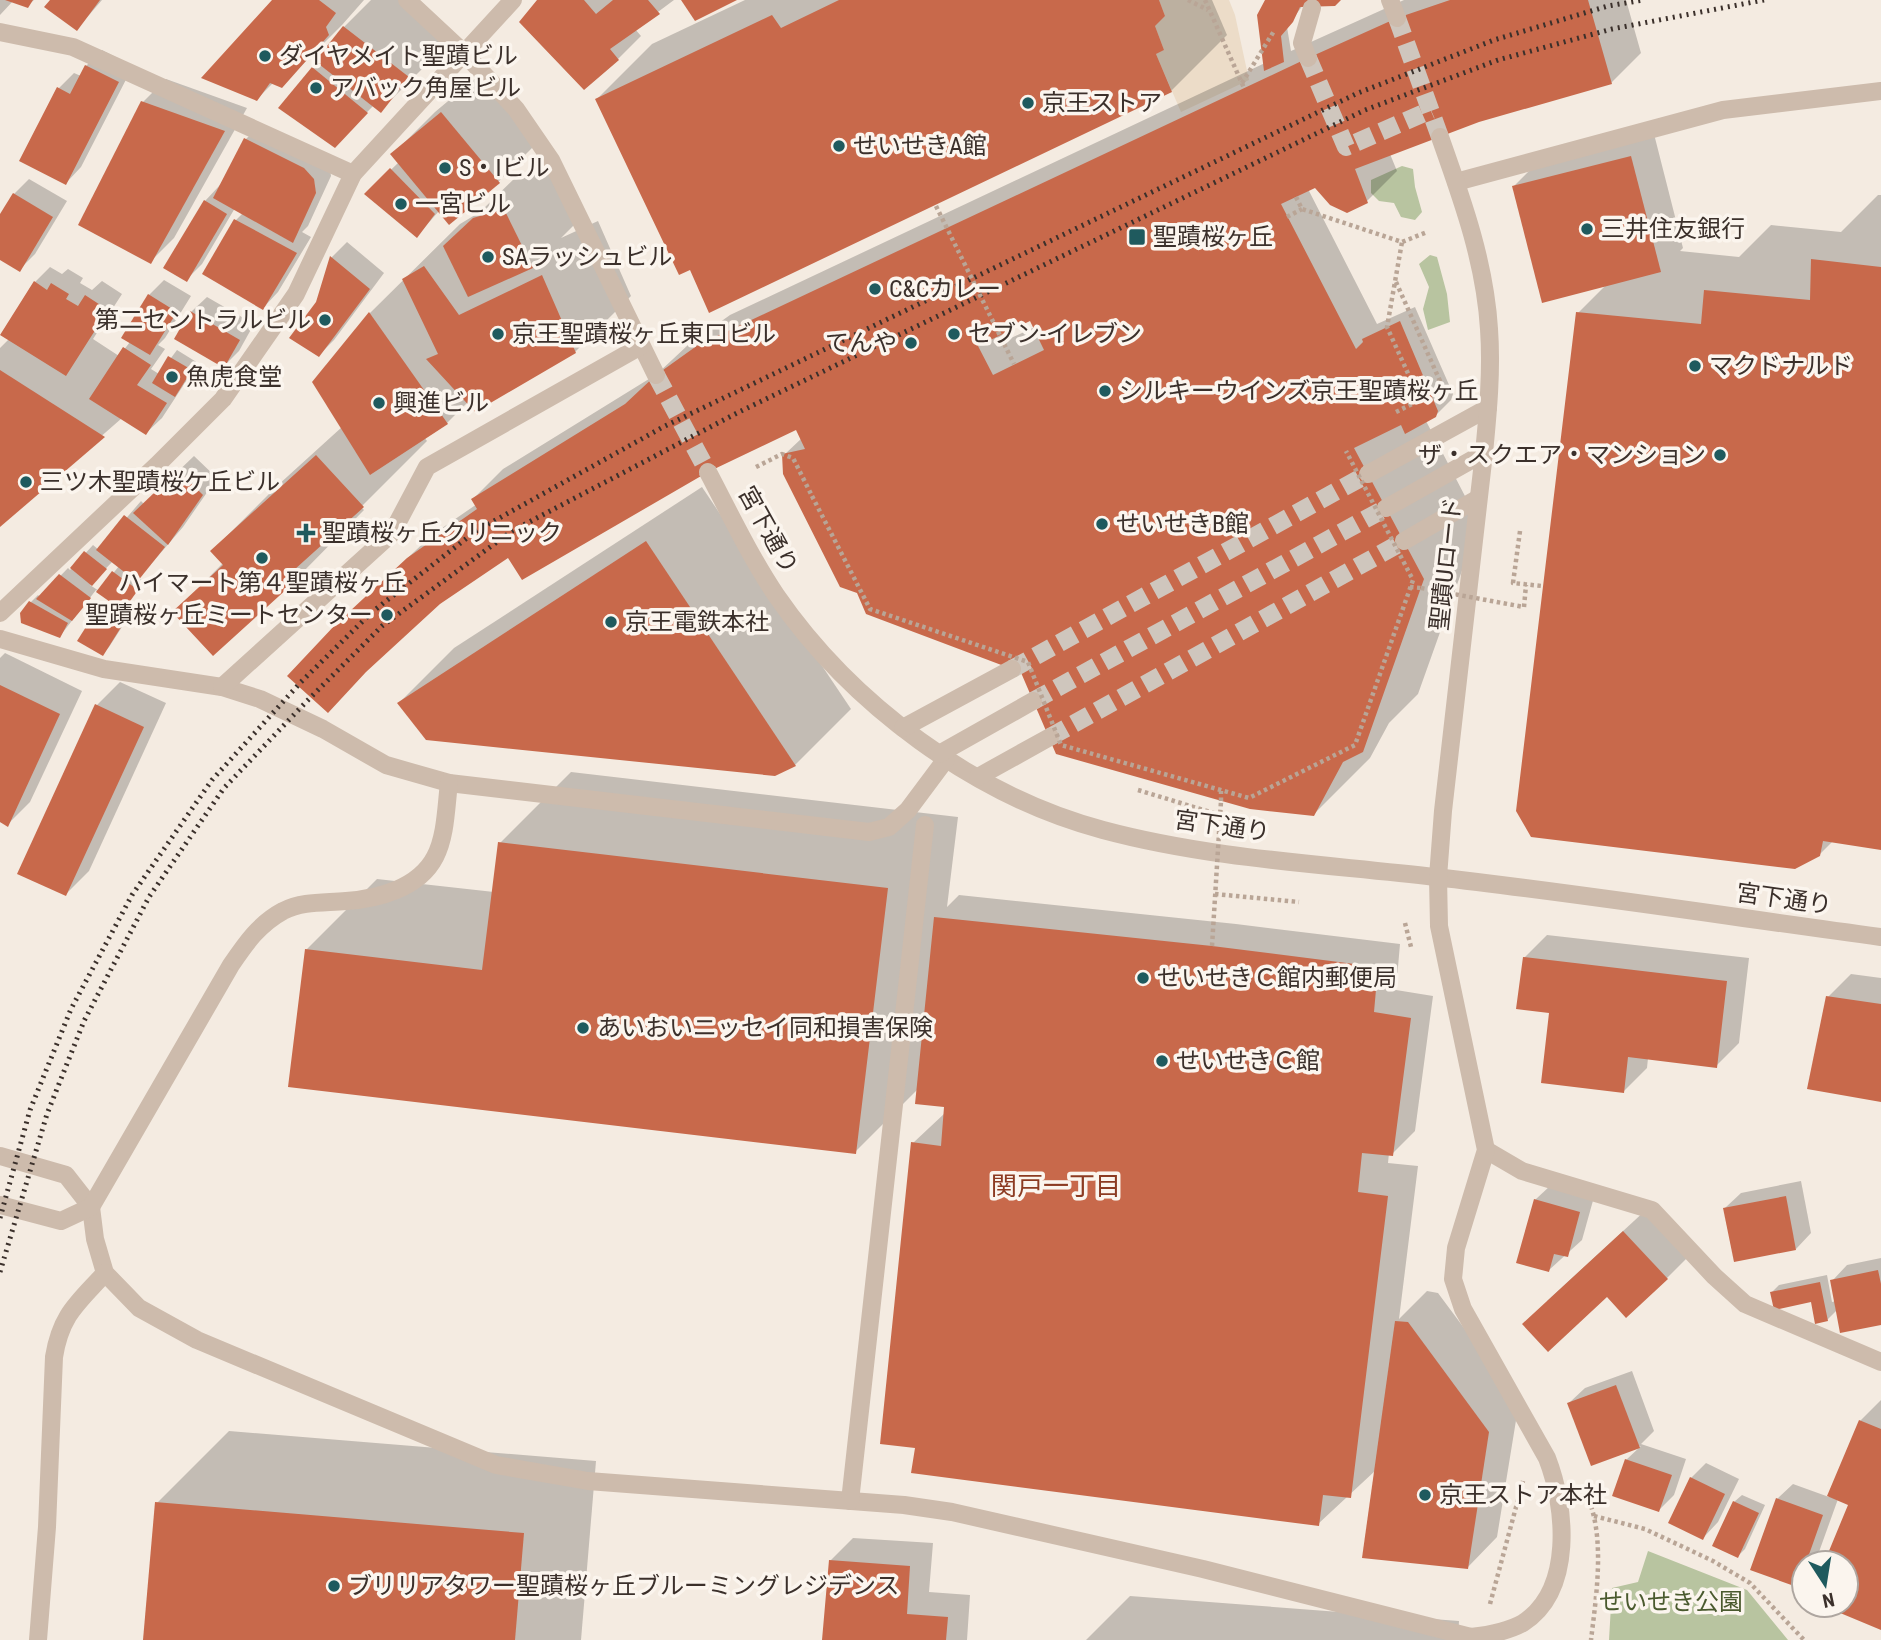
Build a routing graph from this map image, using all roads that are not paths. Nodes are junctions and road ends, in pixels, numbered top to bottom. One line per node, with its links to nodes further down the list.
1 (407, 0): 7 (street)
2 (513, 0): 7 (street)
3 (1390, 0): 5 (street)
4 (1312, 8): 8 (street)
5 (1397, 18)
6 (0, 32): 11 (street)
7 (464, 53): 11 (street); 13 (street)
8 (1308, 58)
9 (1881, 91): 12 (street)
10 (1440, 137): 12 (street, 聖蹟Uロード)
11 (353, 174): 22 (street)
12 (1456, 182): 15 (street, 聖蹟Uロード)
13 (641, 346): 14 (street); 25 (street)
14 (656, 375)
15 (1488, 408): 16 (street, 聖蹟Uロード); 18 (street)
16 (1484, 453): 19 (street, 聖蹟Uロード); 20 (street)
17 (708, 472): 27 (street, 宮下通り)
18 (1368, 474)
19 (1478, 499): 21 (street); 33 (street, 聖蹟Uロード)
20 (1386, 508)
21 (1404, 541)
22 (0, 613)
23 (0, 639): 25 (street)
24 (1012, 669): 27 (street)
25 (222, 687): 31 (street)
26 (1033, 701): 29 (street)
27 (903, 728): 29 (street, 宮下通り)
28 (1050, 737): 30 (street)
29 (943, 756): 30 (street, 宮下通り); 31 (street)
30 (978, 778): 33 (street, 宮下通り)
31 (449, 783): 38 (street)
32 (925, 825): 41 (street)
33 (1438, 877): 34 (street, 宮下通り); 35 (street, 聖蹟Uロード)
34 (1881, 937)
35 (1486, 1150): 40 (street); 42 (street)
36 (0, 1156): 38 (street)
37 (0, 1205): 38 (street)
38 (91, 1207): 39 (street)
39 (106, 1273): 41 (street); 43 (street)
40 (1881, 1362)
41 (850, 1501): 42 (street)
42 (1522, 1623): 44 (street)
43 (38, 1640)
44 (1530, 1640)

